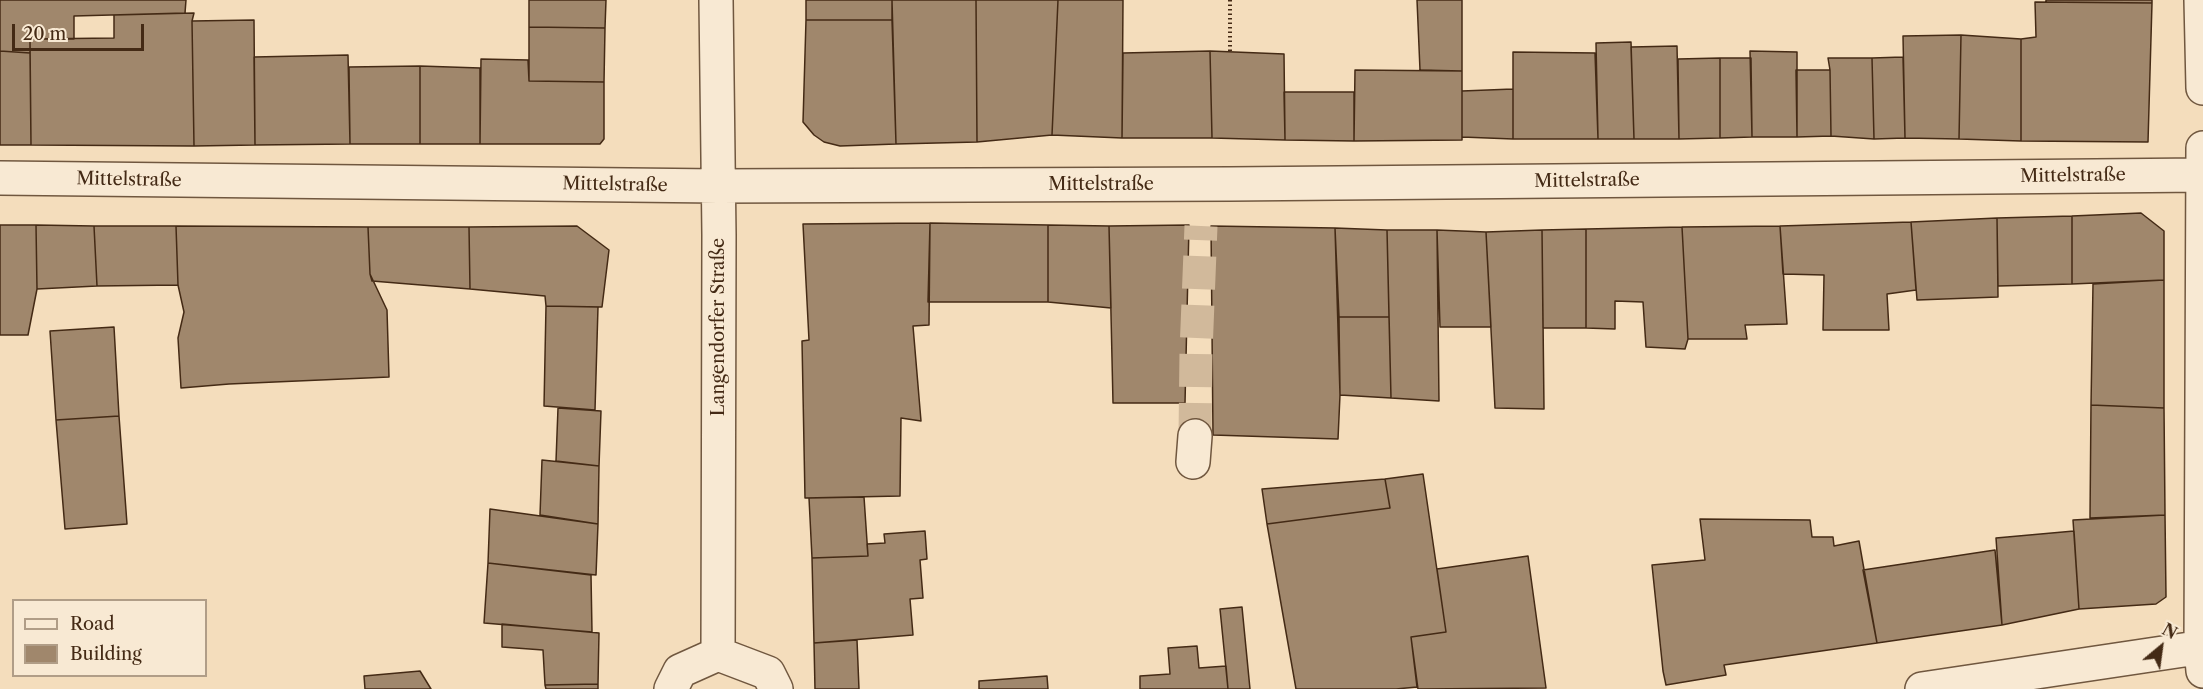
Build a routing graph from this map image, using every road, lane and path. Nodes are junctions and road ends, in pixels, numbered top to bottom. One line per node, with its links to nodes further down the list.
1 (716, 0): 9 (street, Langendorfer Straße)
2 (1230, 0): 4 (path)
3 (2201, 0): 5 (street)
4 (1230, 52)
5 (2203, 87)
6 (2203, 148): 7 (street)
7 (2203, 175): 9 (street, Mittelstraße); 11 (street)
8 (0, 178): 9 (street, Mittelstraße)
9 (718, 186): 10 (street, Langendorfer Straße)
10 (718, 654): 12 (street); 13 (street)
11 (2202, 655): 14 (street)
12 (671, 689)
13 (776, 689)
14 (1922, 689)

